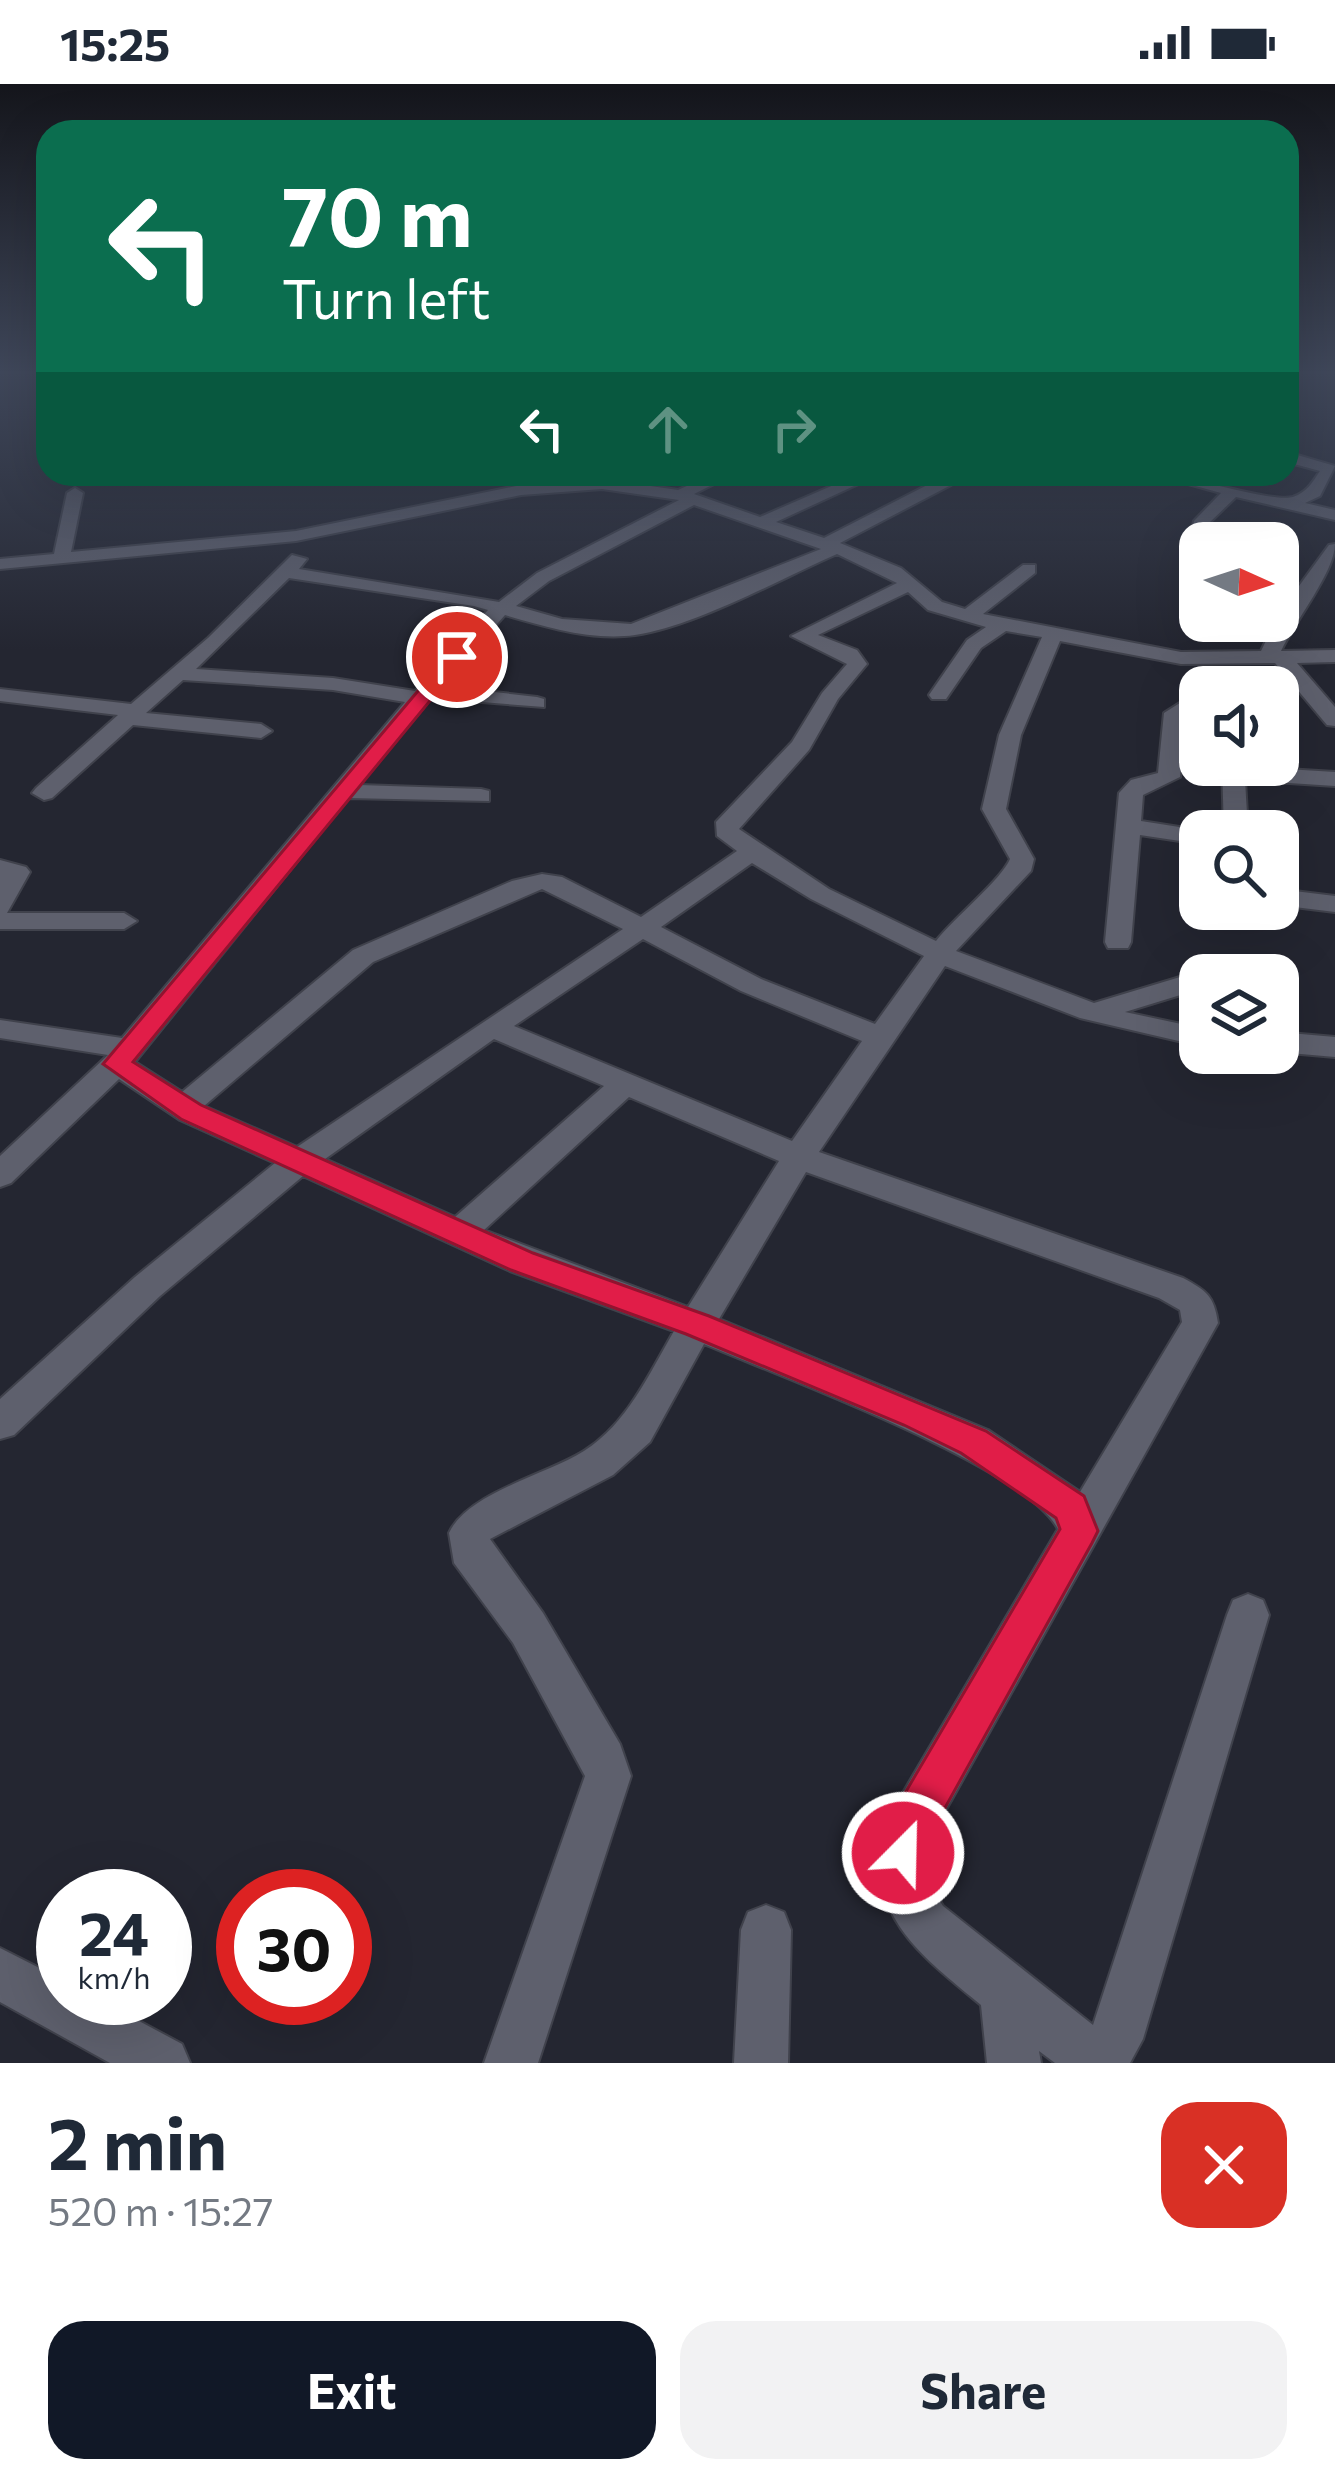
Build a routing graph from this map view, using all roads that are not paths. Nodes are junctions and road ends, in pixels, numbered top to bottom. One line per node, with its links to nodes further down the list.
1 (1315, 465): 11 (street)
2 (553, 486): 15 (street)
3 (640, 486): 10 (street)
4 (706, 486): 10 (street)
5 (844, 486): 13 (street)
6 (938, 486): 16 (street)
7 (1212, 486): 8 (street)
8 (1233, 491): 11 (street); 14 (street)
9 (75, 493): 18 (street)
10 (687, 497): 13 (street); 25 (street)
11 (1290, 504): 12 (street)
12 (1335, 515)
13 (762, 522): 16 (street)
14 (1202, 522)
15 (320, 532): 18 (street); 21 (street)
16 (832, 546): 22 (street); 25 (street)
17 (1335, 549): 24 (street)
18 (61, 560): 19 (street)
19 (0, 564)
20 (1029, 569): 26 (street)
21 (285, 572): 25 (street); 33 (street)
22 (909, 585): 26 (street); 49 (street)
23 (1299, 592): 24 (street)
24 (1303, 593): 31 (street)
25 (502, 608): 34 (street)
26 (968, 616): 27 (street)
27 (1003, 624): 28 (street); 36 (street)
28 (1053, 634): 30 (street); 58 (street)
29 (1335, 656): 31 (street)
30 (1195, 658): 31 (street); 32 (street)
31 (1275, 658): 40 (street)
32 (1200, 666)
33 (179, 674): 34 (street); 39 (street)
34 (423, 694): 37 (street); 44 (street)
35 (0, 695): 39 (street)
36 (939, 695)
37 (537, 703)
38 (1179, 710): 47 (street)
39 (132, 715): 41 (street); 45 (street)
40 (1335, 720)
41 (261, 731)
42 (1299, 775): 43 (street)
43 (1335, 779)
44 (341, 790): 46 (street); 67 (street)
45 (44, 793)
46 (482, 796)
47 (1129, 826): 48 (street); 57 (street)
48 (1179, 833)
49 (753, 850): 56 (street); 58 (street)
50 (0, 868): 53 (street)
51 (1299, 900): 52 (street)
52 (1335, 904)
53 (0, 907)
54 (0, 920): 55 (street)
55 (124, 921)
56 (644, 930): 61 (street); 64 (street); 69 (street)
57 (1118, 942)
58 (941, 952): 60 (street); 64 (street)
59 (1179, 986): 60 (street)
60 (1095, 1012): 63 (street)
61 (494, 1028): 68 (street); 71 (street)
62 (0, 1029): 67 (street)
63 (1179, 1034)
64 (880, 1037): 70 (street)
65 (1299, 1043): 66 (street)
66 (1335, 1046)
67 (123, 1057): 69 (street); 72 (street)
68 (627, 1082): 70 (street); 73 (street)
69 (183, 1107): 71 (street)
70 (799, 1157): 74 (street); 76 (street)
71 (303, 1159): 73 (street); 75 (street)
72 (0, 1175)
73 (460, 1234): 74 (street)
74 (697, 1325): 76 (street); 82 (street)
75 (0, 1423)
76 (1079, 1531): 80 (street)
77 (1248, 1616): 80 (street)
78 (766, 1930): 83 (street)
79 (0, 1974): 81 (street)
80 (1006, 1992): 84 (street)
81 (163, 2063)
82 (511, 2063)
83 (761, 2063)
84 (1014, 2063)

